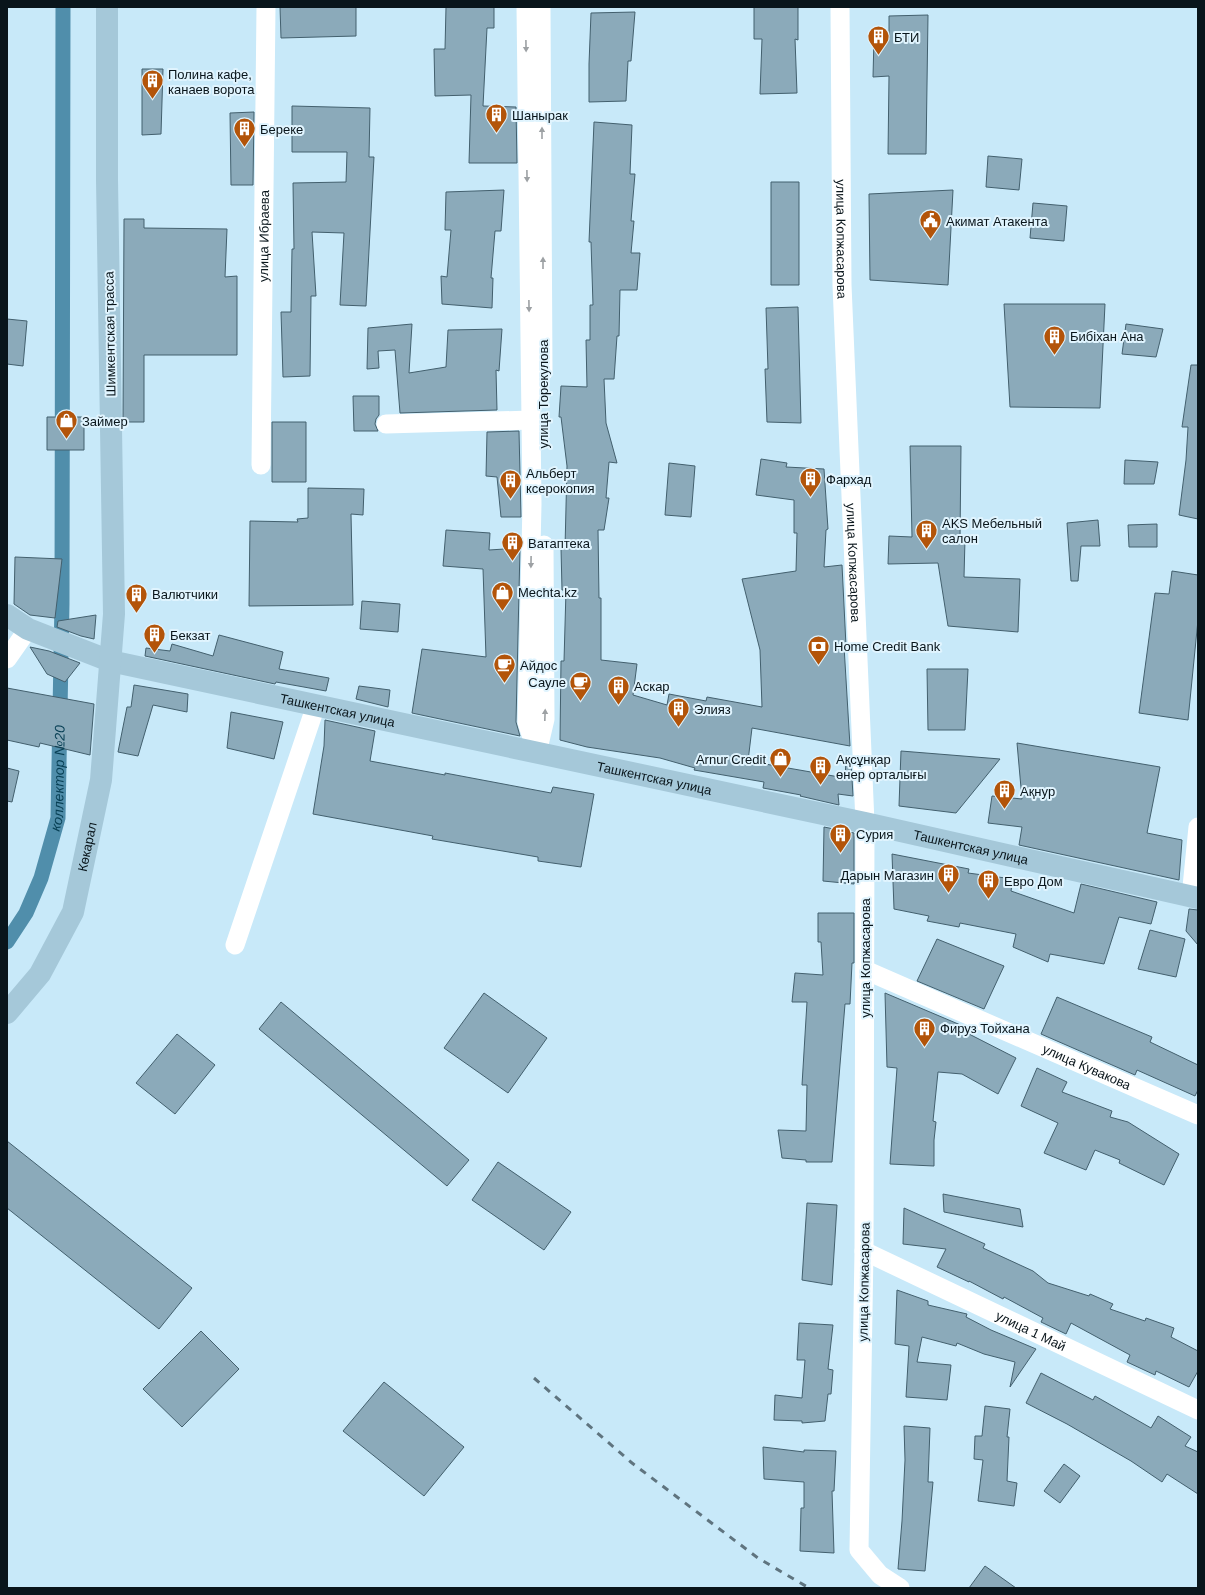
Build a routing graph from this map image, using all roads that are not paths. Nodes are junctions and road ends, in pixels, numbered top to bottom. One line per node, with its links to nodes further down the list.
1 (107, 7): 12 (main road, Шимкентская трасса)
2 (266, 7): 8 (street, улица Ибраева)
3 (526, 7): 6 (street, улица Торекулова, one-way to 6)
4 (541, 7): 14 (street, улица Торекулова, one-way to 4)
5 (840, 7): 15 (street, улица Копжасарова)
6 (531, 420): 7 (street); 14 (street, улица Торекулова, one-way to 14)
7 (386, 424)
8 (261, 465)
9 (7, 615): 10 (main road, Ташкентская улица)
10 (28, 629): 11 (street); 12 (main road, Ташкентская улица)
11 (7, 659)
12 (110, 660): 13 (main road, Ташкентская улица); 20 (main road, Көкарал)
13 (316, 705): 14 (main road, Ташкентская улица); 18 (street)
14 (537, 753): 15 (main road, Ташкентская улица)
15 (865, 823): 17 (main road, Ташкентская улица); 19 (street, улица Копжасарова)
16 (1198, 827): 17 (street)
17 (1195, 898)
18 (235, 945)
19 (865, 970): 21 (street, улица Кувакова); 22 (street, улица Копжасарова)
20 (7, 1013)
21 (1198, 1115)
22 (864, 1251): 23 (street, улица 1 Май); 24 (street, улица Копжасарова)
23 (1198, 1410)
24 (900, 1588)

